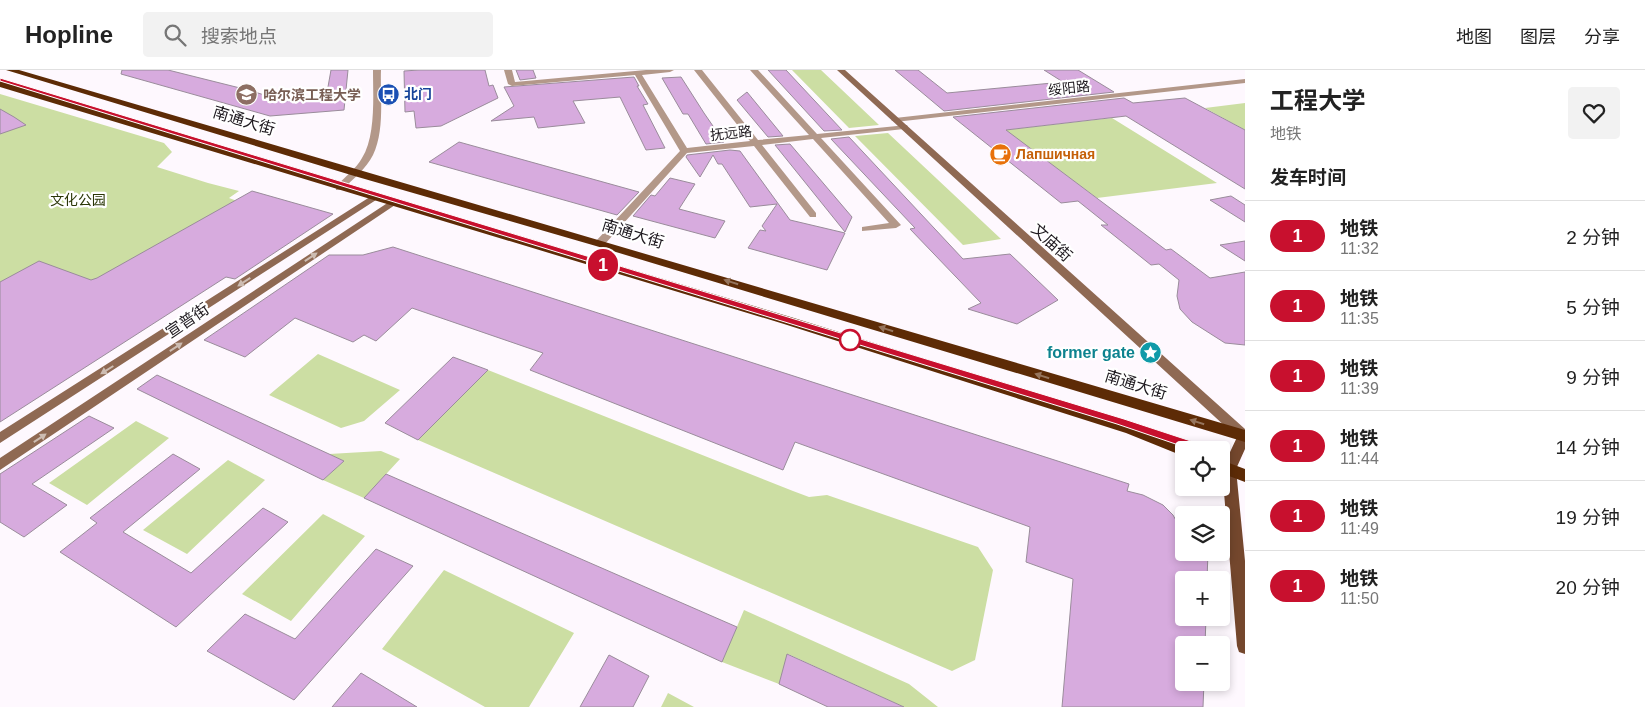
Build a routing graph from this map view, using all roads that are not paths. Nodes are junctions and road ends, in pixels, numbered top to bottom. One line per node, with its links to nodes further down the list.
1 (10, 70): 16 (highway, 南通大街)
2 (377, 70): 16 (street)
3 (508, 70): 8 (street)
4 (670, 70): 8 (street)
5 (698, 70): 14 (street)
6 (754, 70): 13 (street)
7 (841, 70): 11 (street, 文庙街)
8 (637, 73): 15 (street)
9 (1245, 81): 11 (street, 绥阳路)
10 (0, 84): 17 (highway)
11 (895, 120): 12 (street, 文庙街)
12 (904, 127): 13 (street, 抚远路); 23 (street, 文庙街)
13 (815, 137): 14 (street, 抚远路); 21 (street)
14 (756, 144): 15 (street, 抚远路); 20 (street)
15 (684, 151): 22 (street)
16 (355, 173): 17 (street); 22 (highway, 南通大街)
17 (339, 188): 18 (highway)
18 (372, 198): 19 (highway); 24 (street, 宣普街, one-way to 24)
19 (392, 203): 25 (highway); 27 (street, 宣普街, one-way to 19)
20 (813, 215)
21 (865, 229)
22 (600, 243): 23 (highway, 南通大街, one-way to 22)
23 (1245, 436): 26 (main road)
24 (0, 438)
25 (1175, 446)
26 (1230, 459)
27 (0, 465)
28 (1230, 469): 29 (highway)
29 (1245, 476)
30 (1228, 496): 31 (main road)
31 (1245, 646)

